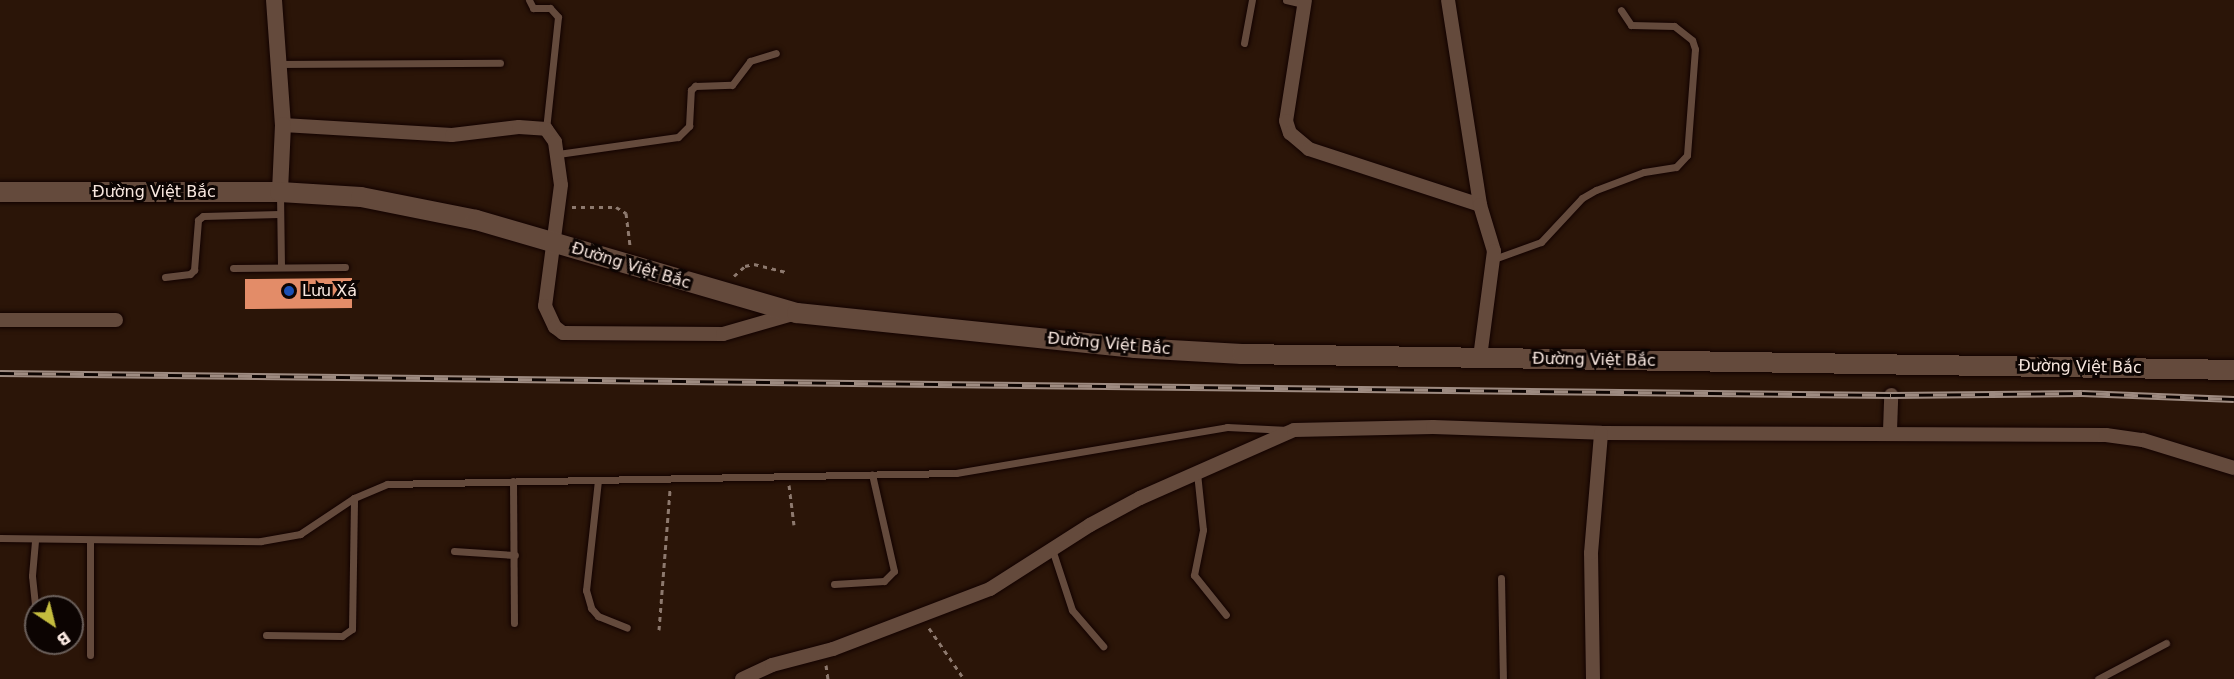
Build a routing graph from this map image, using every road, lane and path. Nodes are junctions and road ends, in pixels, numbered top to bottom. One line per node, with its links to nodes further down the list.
1 (274, 0): 11 (street)
2 (529, 0): 13 (lane)
3 (1252, 0): 8 (lane)
4 (1287, 0): 6 (lane)
5 (1448, 0): 17 (street)
6 (1305, 2): 17 (street)
7 (1622, 10): 21 (lane)
8 (1244, 43)
9 (776, 53): 14 (lane)
10 (501, 63): 11 (lane)
11 (279, 64): 12 (street)
12 (284, 124): 13 (street); 16 (street)
13 (546, 129): 14 (street)
14 (558, 154): 18 (street)
15 (0, 192): 16 (main road, Đường Việt Bắc)
16 (280, 192): 19 (lane); 20 (main road, Đường Việt Bắc)
17 (1480, 205): 21 (street)
18 (559, 207): 20 (street); 24 (path)
19 (279, 214): 22 (lane); 26 (lane)
20 (553, 242): 24 (main road, Đường Việt Bắc); 27 (street)
21 (1494, 259): 30 (street)
22 (281, 267): 23 (lane); 25 (lane)
23 (345, 267)
24 (630, 267): 27 (main road, Đường Việt Bắc)
25 (232, 268)
26 (165, 277)
27 (797, 312): 30 (main road, Đường Việt Bắc)
28 (0, 320): 29 (street)
29 (116, 320)
30 (1480, 358): 31 (main road, Đường Việt Bắc)
31 (2234, 370)
32 (1891, 395): 34 (street)
33 (1294, 430): 35 (street); 37 (street); 38 (lane)
34 (1890, 431): 35 (street); 36 (street)
35 (1601, 433): 66 (street)
36 (2234, 468)
37 (1197, 473): 48 (street); 55 (lane)
38 (872, 474): 39 (lane); 52 (lane)
39 (787, 475): 40 (lane); 44 (path)
40 (671, 478): 41 (lane); 58 (path)
41 (598, 480): 42 (lane); 57 (lane)
42 (513, 481): 43 (lane); 50 (lane)
43 (354, 498): 47 (lane); 59 (lane)
44 (794, 525)
45 (0, 538): 46 (lane)
46 (35, 541): 47 (lane); 53 (lane)
47 (90, 541): 62 (lane)
48 (1052, 549): 54 (street); 61 (lane)
49 (454, 551): 50 (lane)
50 (515, 555): 56 (lane)
51 (1501, 578): 65 (lane)
52 (834, 584)
53 (34, 595)
54 (921, 615): 63 (street); 64 (path)
55 (1226, 615)
56 (514, 623)
57 (627, 628)
58 (659, 630)
59 (266, 635)
60 (2166, 643): 67 (lane)
61 (1103, 646)
62 (90, 655)
63 (742, 679)
64 (964, 679)
65 (1503, 679)
66 (1593, 679)
67 (2098, 679)

